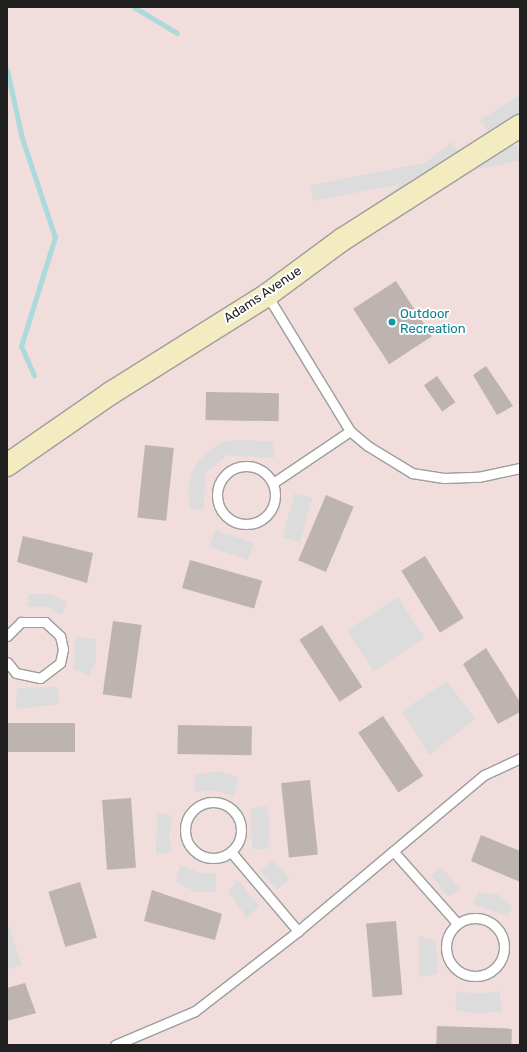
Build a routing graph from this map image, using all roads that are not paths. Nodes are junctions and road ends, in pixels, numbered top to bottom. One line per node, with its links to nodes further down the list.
1 (520, 126): 2 (street, Adams Avenue)
2 (267, 295): 3 (lane); 4 (street, Adams Avenue)
3 (350, 431): 5 (lane); 6 (lane)
4 (7, 465)
5 (520, 468)
6 (273, 483): 6 (lane)
7 (7, 636): 8 (lane)
8 (8, 666)
9 (520, 758): 10 (lane)
10 (393, 851): 12 (lane); 13 (lane)
11 (231, 852): 11 (lane); 13 (lane)
12 (457, 924): 12 (lane)
13 (298, 931): 14 (lane)
14 (115, 1045)

